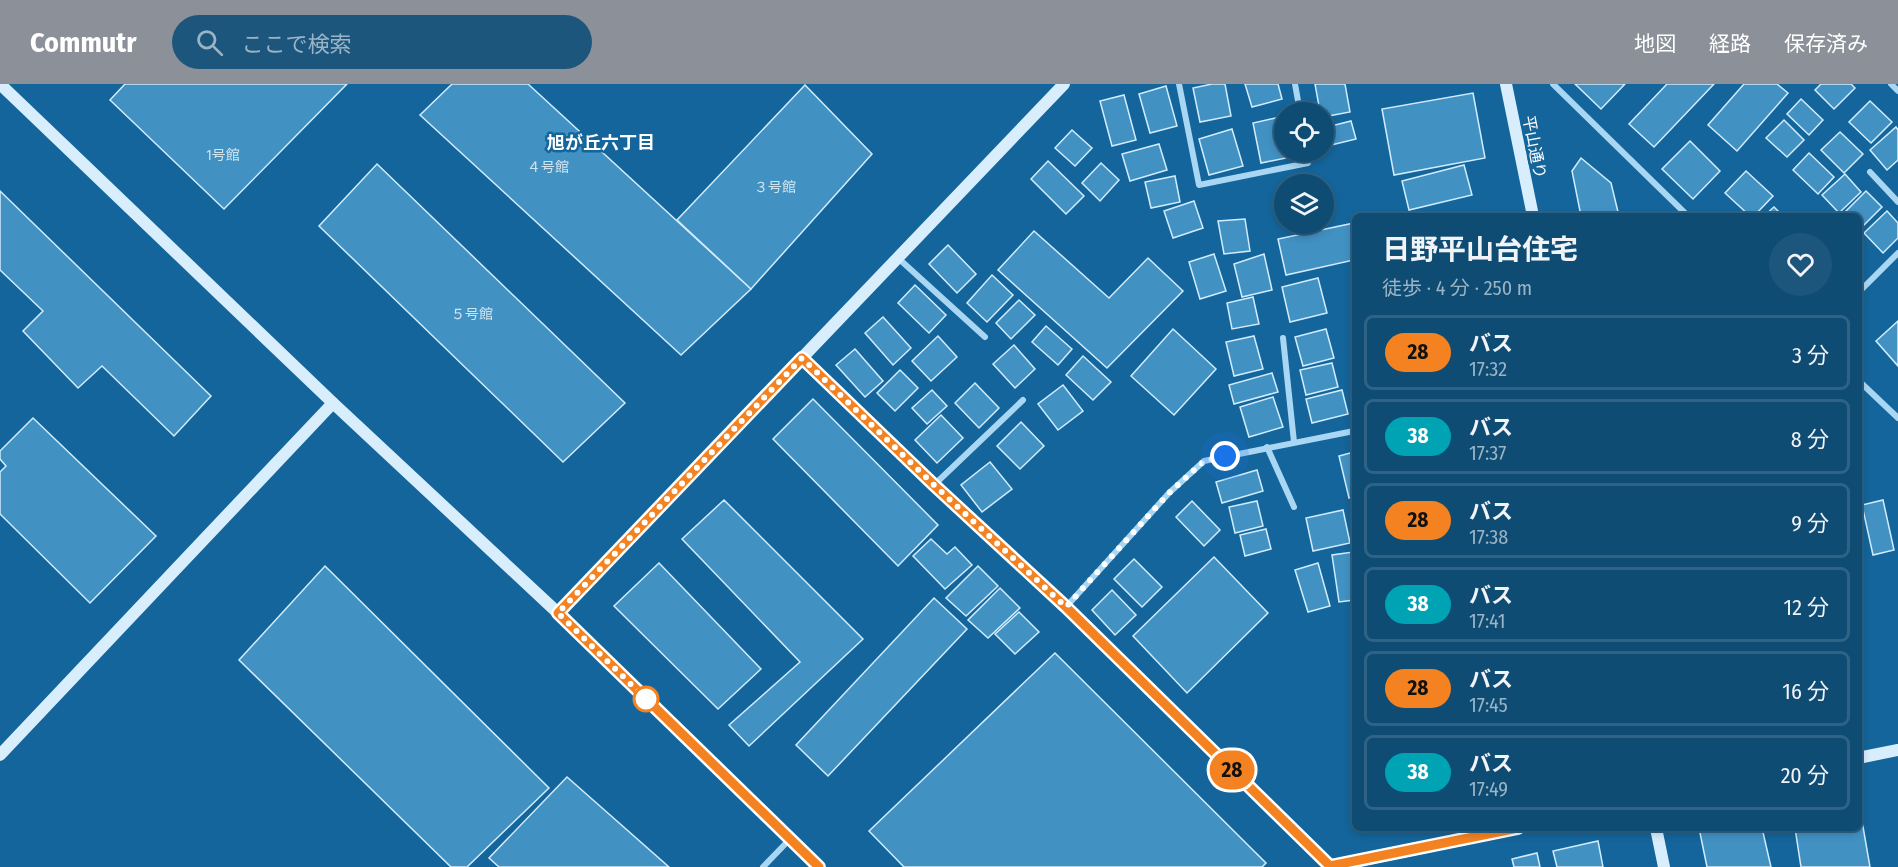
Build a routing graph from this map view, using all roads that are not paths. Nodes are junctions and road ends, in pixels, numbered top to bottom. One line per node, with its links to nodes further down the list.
1 (0, 84): 23 (street)
2 (1064, 84): 16 (street)
3 (1179, 84): 10 (street)
4 (1295, 84): 9 (street)
5 (1506, 84): 13 (street, 平山通り)
6 (1553, 84): 14 (street)
7 (1892, 84): 8 (street)
8 (1898, 91)
9 (1298, 102)
10 (1308, 162)
11 (1870, 172): 12 (street)
12 (1898, 202)
13 (1532, 213)
14 (1685, 213)
15 (1898, 253): 17 (street)
16 (898, 258): 18 (street); 20 (street)
17 (1862, 289)
18 (985, 337)
19 (1283, 338): 26 (street)
20 (802, 358): 28 (street); 31 (street)
21 (1862, 384): 24 (street)
22 (1023, 400): 28 (street)
23 (333, 403): 31 (street); 33 (street)
24 (1898, 418)
25 (1352, 431): 26 (street)
26 (1294, 442): 27 (street)
27 (1267, 447): 29 (street); 30 (street)
28 (934, 485): 30 (street)
29 (1294, 507)
30 (1066, 607): 38 (street)
31 (558, 613): 37 (street)
32 (1898, 750): 34 (street)
33 (0, 755)
34 (1862, 757)
35 (1503, 831): 38 (street)
36 (1657, 831): 41 (street)
37 (790, 839): 39 (street); 40 (street)
38 (1330, 866)
39 (763, 867)
40 (819, 867)
41 (1664, 867)

